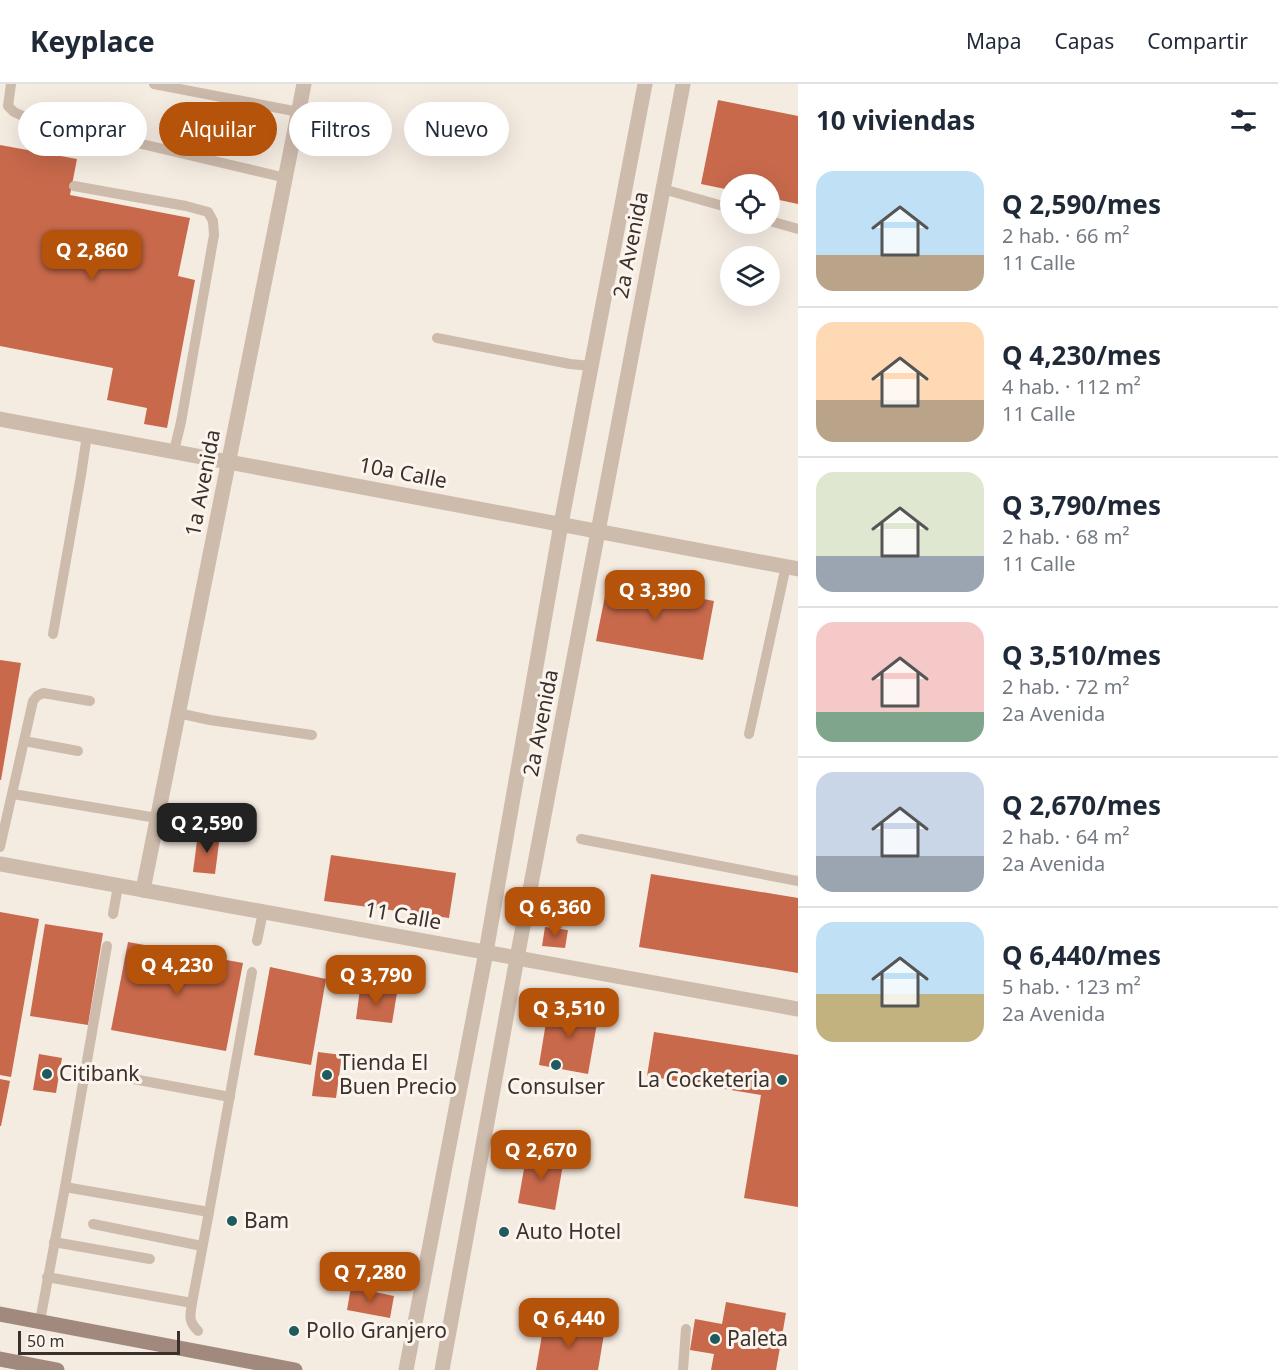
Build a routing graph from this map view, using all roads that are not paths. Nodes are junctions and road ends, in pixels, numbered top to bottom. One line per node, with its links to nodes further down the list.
1 (11, 84): 9 (lane)
2 (154, 84): 7 (lane)
3 (304, 84): 6 (street, 1a Avenida)
4 (645, 84): 16 (street, 2a Avenida)
5 (683, 84): 11 (street, 2a Avenida)
6 (301, 102)
7 (289, 110)
8 (290, 156): 9 (street, 1a Avenida)
9 (286, 178): 20 (street, 1a Avenida)
10 (74, 186): 19 (lane)
11 (663, 189): 12 (lane); 22 (street, 2a Avenida)
12 (720, 205)
13 (780, 224): 14 (lane)
14 (798, 230)
15 (437, 338): 16 (lane)
16 (591, 366): 21 (street, 2a Avenida)
17 (0, 419): 18 (street, 10a Calle)
18 (87, 435): 19 (street, 10a Calle); 24 (lane)
19 (174, 451): 20 (street, 10a Calle)
20 (229, 462): 21 (street, 10a Calle); 26 (street, 1a Avenida)
21 (561, 524): 22 (street, 10a Calle); 43 (street, 2a Avenida)
22 (598, 531): 23 (street, 10a Calle); 44 (street, 2a Avenida)
23 (792, 568): 27 (lane)
24 (53, 634)
25 (90, 701): 29 (lane)
26 (178, 713): 28 (lane); 32 (street, 1a Avenida)
27 (749, 734)
28 (312, 735)
29 (24, 741): 30 (lane); 31 (lane)
30 (78, 751)
31 (13, 794): 32 (lane); 34 (lane)
32 (157, 818): 38 (street, 1a Avenida)
33 (581, 839): 36 (lane)
34 (0, 847)
35 (0, 864): 37 (street, 11 Calle)
36 (798, 881)
37 (118, 886): 38 (street, 11 Calle); 40 (lane)
38 (143, 890): 39 (street, 11 Calle)
39 (263, 912): 41 (lane); 43 (street, 11 Calle)
40 (113, 914)
41 (257, 941)
42 (108, 946): 47 (lane)
43 (486, 952): 44 (street, 11 Calle); 64 (street, 2a Avenida)
44 (518, 958): 46 (street, 11 Calle); 65 (street, 2a Avenida)
45 (252, 972): 48 (lane)
46 (798, 1009)
47 (85, 1070): 48 (lane); 49 (lane)
48 (230, 1097): 50 (lane)
49 (65, 1187): 50 (lane); 52 (lane)
50 (209, 1212): 53 (lane)
51 (93, 1224): 53 (lane)
52 (54, 1242): 54 (lane); 55 (lane)
53 (202, 1246): 56 (lane)
54 (150, 1260)
55 (47, 1277): 56 (lane); 58 (lane)
56 (192, 1303): 60 (lane)
57 (0, 1314): 58 (main road)
58 (40, 1321): 63 (main road)
59 (686, 1329): 66 (lane)
60 (198, 1330)
61 (0, 1359): 62 (main road)
62 (57, 1370)
63 (295, 1370)
64 (406, 1370)
65 (442, 1370)
66 (683, 1370)

